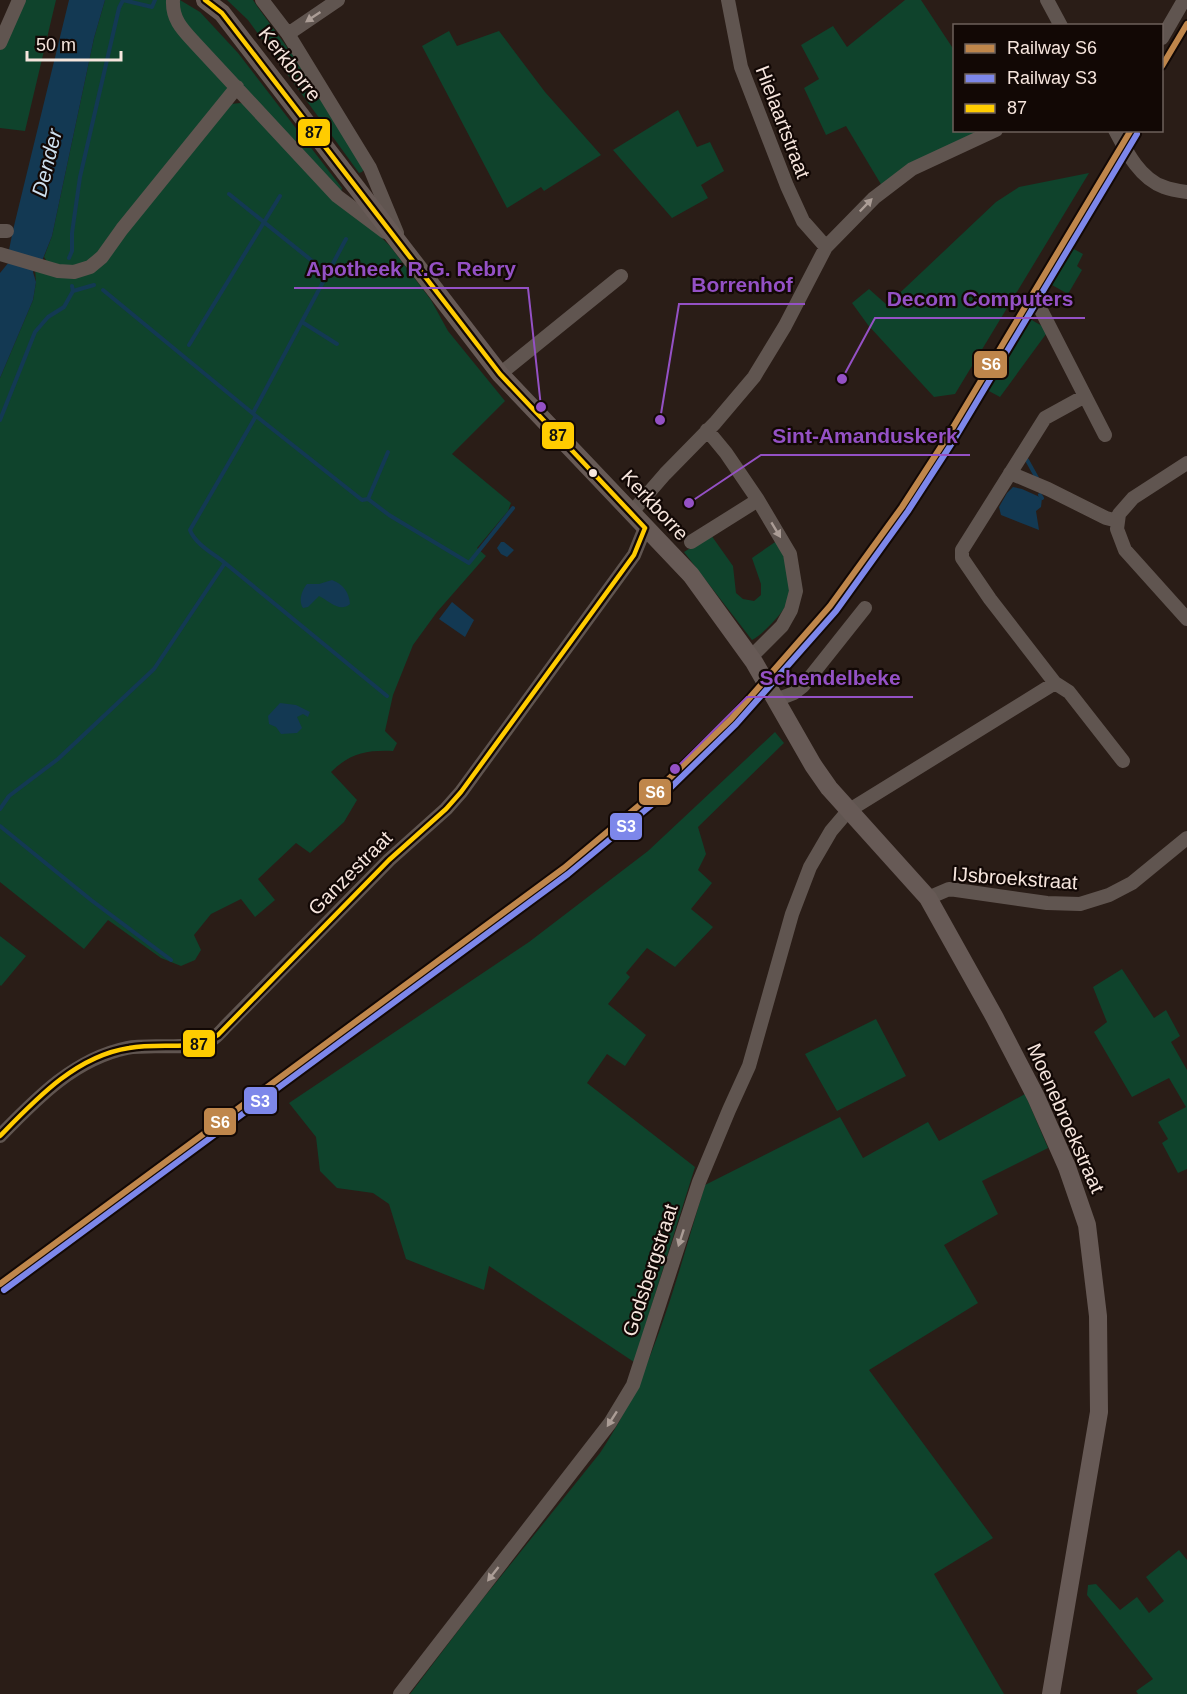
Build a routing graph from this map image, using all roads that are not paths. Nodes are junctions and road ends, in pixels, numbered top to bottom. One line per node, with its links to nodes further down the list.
1 (19, 0): 12 (street)
2 (173, 0): 13 (street, Kerkborre)
3 (205, 0): 17 (street, Kerkborre)
4 (262, 0): 10 (street, Kerkborre)
5 (338, 0): 10 (street, one-way to 10)
6 (728, 0): 18 (street, Hielaartstraat)
7 (1047, 0): 9 (street)
8 (1184, 0): 11 (street)
9 (1059, 24)
10 (288, 34): 17 (street, Kerkborre)
11 (1163, 35)
12 (0, 43)
13 (237, 87): 17 (street, Kerkborre); 19 (street)
14 (992, 132): 18 (street, one-way to 14)
15 (1116, 132): 16 (street)
16 (1187, 192)
17 (402, 244): 22 (street, Kerkborre)
18 (826, 247): 24 (street)
19 (0, 254)
20 (621, 276): 22 (street)
21 (1041, 310): 23 (street)
22 (501, 374): 29 (street, Kerkborre)
23 (1085, 396): 25 (street); 27 (street)
24 (707, 430): 28 (street); 29 (street)
25 (1105, 435)
26 (1187, 463): 30 (street)
27 (1010, 473): 30 (street); 37 (street)
28 (758, 500): 32 (street); 35 (street, one-way to 35)
29 (632, 512): 31 (street, Kerkborre)
30 (1118, 521): 34 (street)
31 (645, 528): 35 (street, Kerkborre); 43 (street, Ganzestraat)
32 (691, 542)
33 (865, 608): 38 (street)
34 (1187, 619)
35 (751, 657): 36 (street, Kerkborre)
36 (764, 678): 38 (street, Moenebroekstraat)
37 (1055, 683): 39 (street); 40 (street)
38 (776, 700): 40 (street, Moenebroekstraat)
39 (1124, 761)
40 (848, 810): 42 (street, Moenebroekstraat); 44 (street, Godsbergstraat, one-way to 44)
41 (1187, 838): 42 (street, IJsbroekstraat)
42 (928, 898): 45 (street, Moenebroekstraat)
43 (0, 1136)
44 (400, 1694)
45 (1051, 1694)

